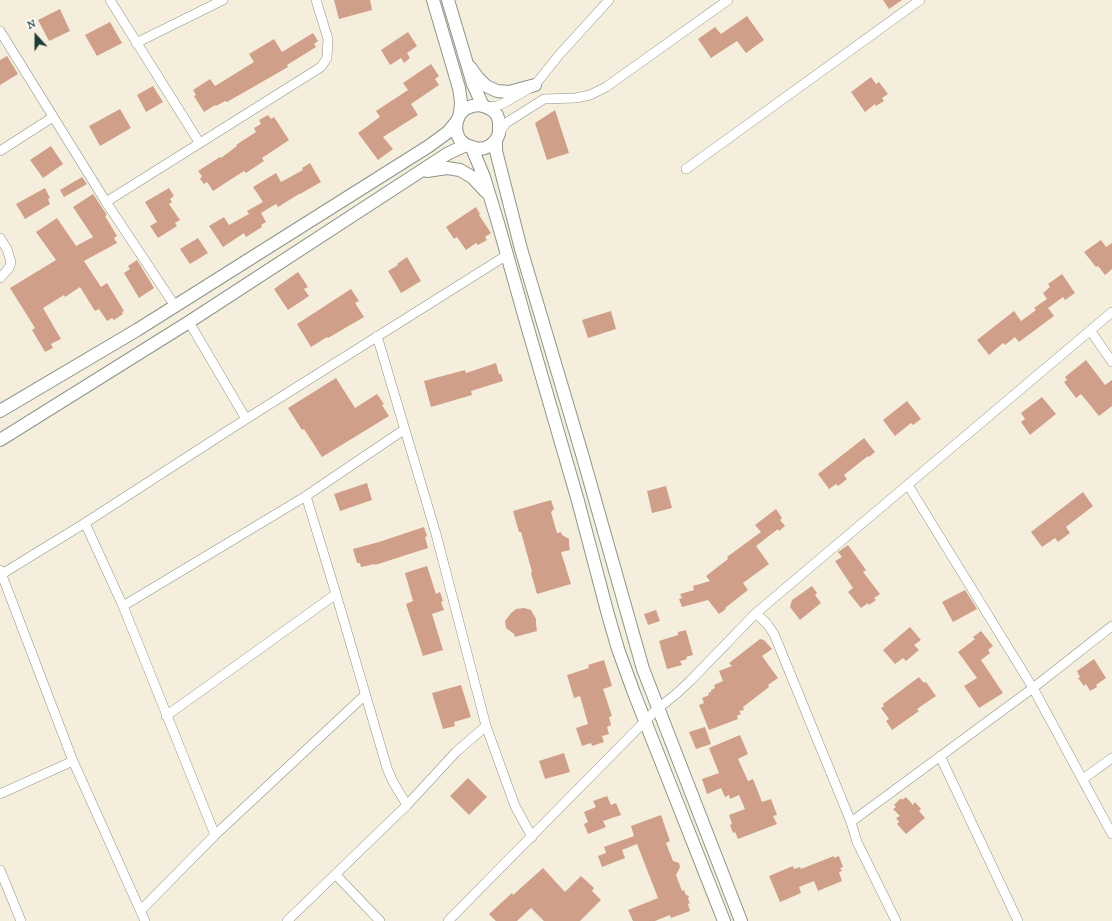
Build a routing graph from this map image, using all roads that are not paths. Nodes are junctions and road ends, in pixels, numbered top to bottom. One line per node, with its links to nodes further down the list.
1 (110, 0): 10 (street)
2 (223, 0): 10 (street)
3 (316, 0): 18 (street)
4 (433, 0): 16 (main road)
5 (448, 0): 11 (main road)
6 (608, 0): 12 (street)
7 (728, 0): 13 (street)
8 (920, 0): 21 (street)
9 (0, 31): 15 (street)
10 (136, 43): 18 (street)
11 (466, 60): 12 (main road); 14 (main road)
12 (535, 85): 13 (street); 14 (street)
13 (544, 99): 17 (street)
14 (484, 106): 16 (main road); 17 (main road)
15 (53, 117): 20 (street); 24 (street)
16 (458, 117): 19 (main road); 28 (main road)
17 (497, 137): 19 (main road); 48 (main road)
18 (199, 142): 24 (street)
19 (469, 147): 22 (main road); 23 (main road)
20 (0, 151)
21 (686, 169)
22 (417, 175): 23 (main road); 30 (main road)
23 (491, 199): 26 (main road)
24 (106, 202): 28 (street)
25 (0, 238): 27 (street)
26 (507, 254): 32 (street); 50 (main road)
27 (0, 278)
28 (174, 306): 34 (main road)
29 (1112, 312): 31 (street)
30 (189, 322): 35 (street); 37 (main road)
31 (1090, 330): 33 (street); 38 (street)
32 (377, 336): 35 (street); 36 (street)
33 (1112, 362)
34 (0, 411)
35 (246, 419): 40 (street)
36 (405, 429): 39 (street); 51 (street)
37 (0, 440)
38 (908, 485): 44 (street); 46 (street)
39 (306, 496): 42 (street); 43 (street)
40 (85, 523): 41 (street); 43 (street)
41 (1, 572): 54 (street)
42 (336, 594): 47 (street); 49 (street)
43 (123, 606): 49 (street)
44 (756, 613): 48 (street); 58 (street)
45 (1112, 626): 46 (street)
46 (1033, 688): 52 (street); 55 (street)
47 (365, 695): 57 (street); 60 (street)
48 (657, 709): 50 (street); 71 (main road)
49 (166, 716): 60 (street)
50 (645, 722): 61 (street); 70 (main road)
51 (486, 726): 57 (street); 61 (street)
52 (940, 756): 58 (street); 73 (street)
53 (1112, 758): 55 (street)
54 (73, 761): 56 (street); 64 (street)
55 (1083, 779): 59 (street)
56 (0, 794)
57 (407, 805): 63 (street)
58 (851, 822): 72 (street)
59 (1112, 834)
60 (216, 835): 64 (street)
61 (532, 837): 69 (street)
62 (0, 870): 65 (street)
63 (336, 875): 67 (street); 68 (street)
64 (141, 910): 66 (street)
65 (21, 921)
66 (146, 921)
67 (287, 921)
68 (380, 921)
69 (448, 921)
70 (724, 921)
71 (741, 921)
72 (896, 921)
73 (1018, 921)

